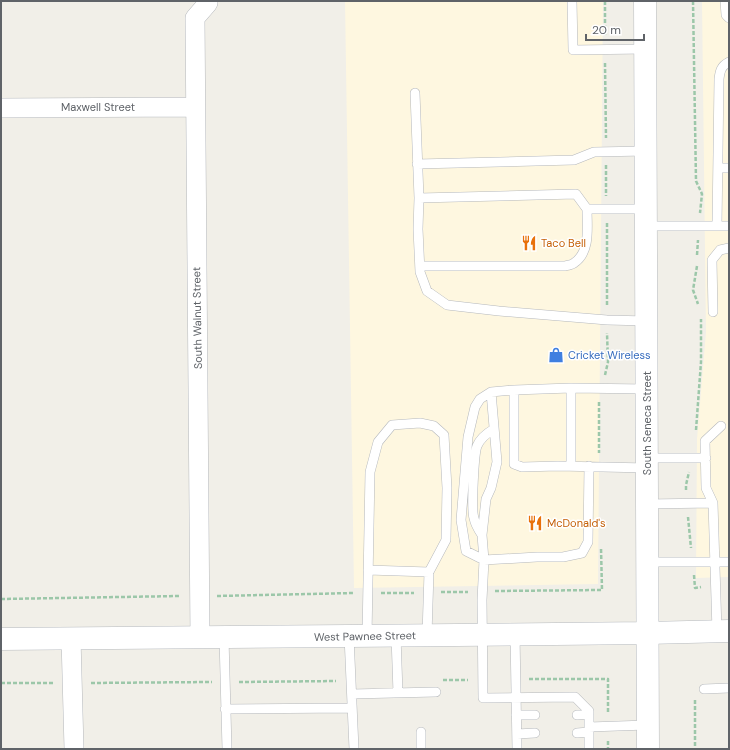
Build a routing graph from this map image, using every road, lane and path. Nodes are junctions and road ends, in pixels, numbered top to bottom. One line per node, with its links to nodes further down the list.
1 (572, 1): 8 (lane)
2 (605, 1): 8 (path)
3 (645, 1): 9 (street, South Seneca Street)
4 (693, 1): 23 (path)
5 (725, 1): 7 (lane)
6 (208, 3): 12 (street, South Walnut Street)
7 (729, 18)
8 (605, 49): 9 (lane); 15 (path)
9 (644, 49): 14 (street, South Seneca Street)
10 (729, 62): 17 (lane)
11 (415, 93): 16 (lane)
12 (195, 107): 13 (street, Maxwell Street); 64 (street, South Walnut Street)
13 (1, 108)
14 (646, 151): 15 (lane); 22 (street, South Seneca Street)
15 (606, 152): 16 (lane); 21 (path)
16 (417, 164): 19 (lane)
17 (718, 168): 18 (lane); 24 (lane)
18 (729, 168)
19 (419, 198): 20 (lane); 29 (lane)
20 (587, 209): 21 (lane); 29 (lane)
21 (607, 209): 22 (lane); 33 (path)
22 (646, 217): 23 (lane); 34 (street, South Seneca Street)
23 (699, 226): 24 (lane); 27 (path)
24 (717, 226): 25 (lane)
25 (729, 226)
26 (729, 248): 32 (lane)
27 (697, 256)
28 (697, 263): 30 (path)
29 (420, 266): 33 (lane)
30 (698, 305)
31 (700, 312): 42 (path)
32 (713, 312)
33 (607, 320): 34 (lane); 36 (path)
34 (647, 321): 37 (street, South Seneca Street)
35 (571, 388): 36 (lane); 38 (lane); 45 (lane)
36 (602, 389): 37 (lane); 47 (path)
37 (647, 389): 44 (street, South Seneca Street)
38 (514, 390): 39 (lane); 45 (lane)
39 (491, 392): 41 (lane); 53 (lane)
40 (721, 426): 43 (lane)
41 (494, 429): 51 (lane); 51 (lane)
42 (693, 458): 43 (lane); 44 (lane); 50 (path)
43 (706, 458): 48 (lane)
44 (647, 463): 47 (lane); 49 (street, South Seneca Street)
45 (571, 466): 46 (lane)
46 (589, 466): 47 (lane); 53 (lane)
47 (600, 466)
48 (713, 503): 50 (lane); 56 (lane)
49 (647, 504): 50 (lane); 54 (street, South Seneca Street)
50 (687, 504): 55 (path)
51 (482, 534): 53 (lane)
52 (601, 544): 62 (path)
53 (484, 560): 62 (lane)
54 (647, 562): 55 (lane); 67 (street, South Seneca Street)
55 (692, 562): 56 (lane); 60 (path)
56 (715, 562): 57 (lane); 60 (lane)
57 (729, 562)
58 (368, 570): 59 (lane); 59 (lane); 63 (lane)
59 (429, 572): 61 (lane)
60 (716, 585): 66 (lane)
61 (428, 592): 62 (path); 63 (path); 69 (lane)
62 (482, 592): 70 (lane)
63 (368, 593): 64 (path); 71 (lane)
64 (199, 596): 65 (path); 74 (street, South Walnut Street)
65 (1, 599)
66 (723, 631): 67 (street, West Pawnee Street)
67 (647, 633): 68 (street, West Pawnee Street); 98 (street, South Seneca Street)
68 (515, 634): 70 (street, West Pawnee Street); 80 (lane)
69 (427, 635): 70 (street, West Pawnee Street); 72 (street, West Pawnee Street)
70 (483, 635): 79 (lane)
71 (358, 636): 72 (street, West Pawnee Street); 75 (street, West Pawnee Street); 81 (lane)
72 (396, 636): 88 (lane)
73 (71, 638): 74 (street, West Pawnee Street); 76 (street, West Pawnee Street); 84 (street)
74 (200, 638): 75 (street, West Pawnee Street)
75 (224, 638): 82 (lane)
76 (1, 639)
77 (608, 679): 80 (path)
78 (436, 680): 79 (path)
79 (482, 680): 90 (lane)
80 (516, 680): 90 (lane)
81 (351, 681): 82 (path); 89 (lane)
82 (224, 682): 84 (path); 92 (lane)
83 (1, 683): 84 (path)
84 (72, 683): 104 (street)
85 (729, 688): 86 (lane)
86 (704, 689)
87 (436, 692): 88 (lane)
88 (398, 693): 89 (lane)
89 (352, 694): 93 (lane)
90 (516, 698): 94 (lane); 95 (lane)
91 (695, 698): 111 (path)
92 (225, 708): 93 (lane); 105 (lane)
93 (352, 708): 106 (lane)
94 (589, 714): 97 (lane); 99 (lane)
95 (516, 715): 96 (lane); 103 (lane)
96 (535, 715)
97 (577, 715)
98 (648, 725): 99 (lane); 110 (street, South Seneca Street)
99 (589, 730): 102 (lane); 109 (lane)
100 (420, 732): 107 (lane)
101 (535, 733): 103 (lane)
102 (577, 733)
103 (517, 734): 108 (lane)
104 (74, 749)
105 (227, 749)
106 (354, 749)
107 (421, 749)
108 (517, 749)
109 (590, 749)
110 (648, 749)
111 (695, 749)

